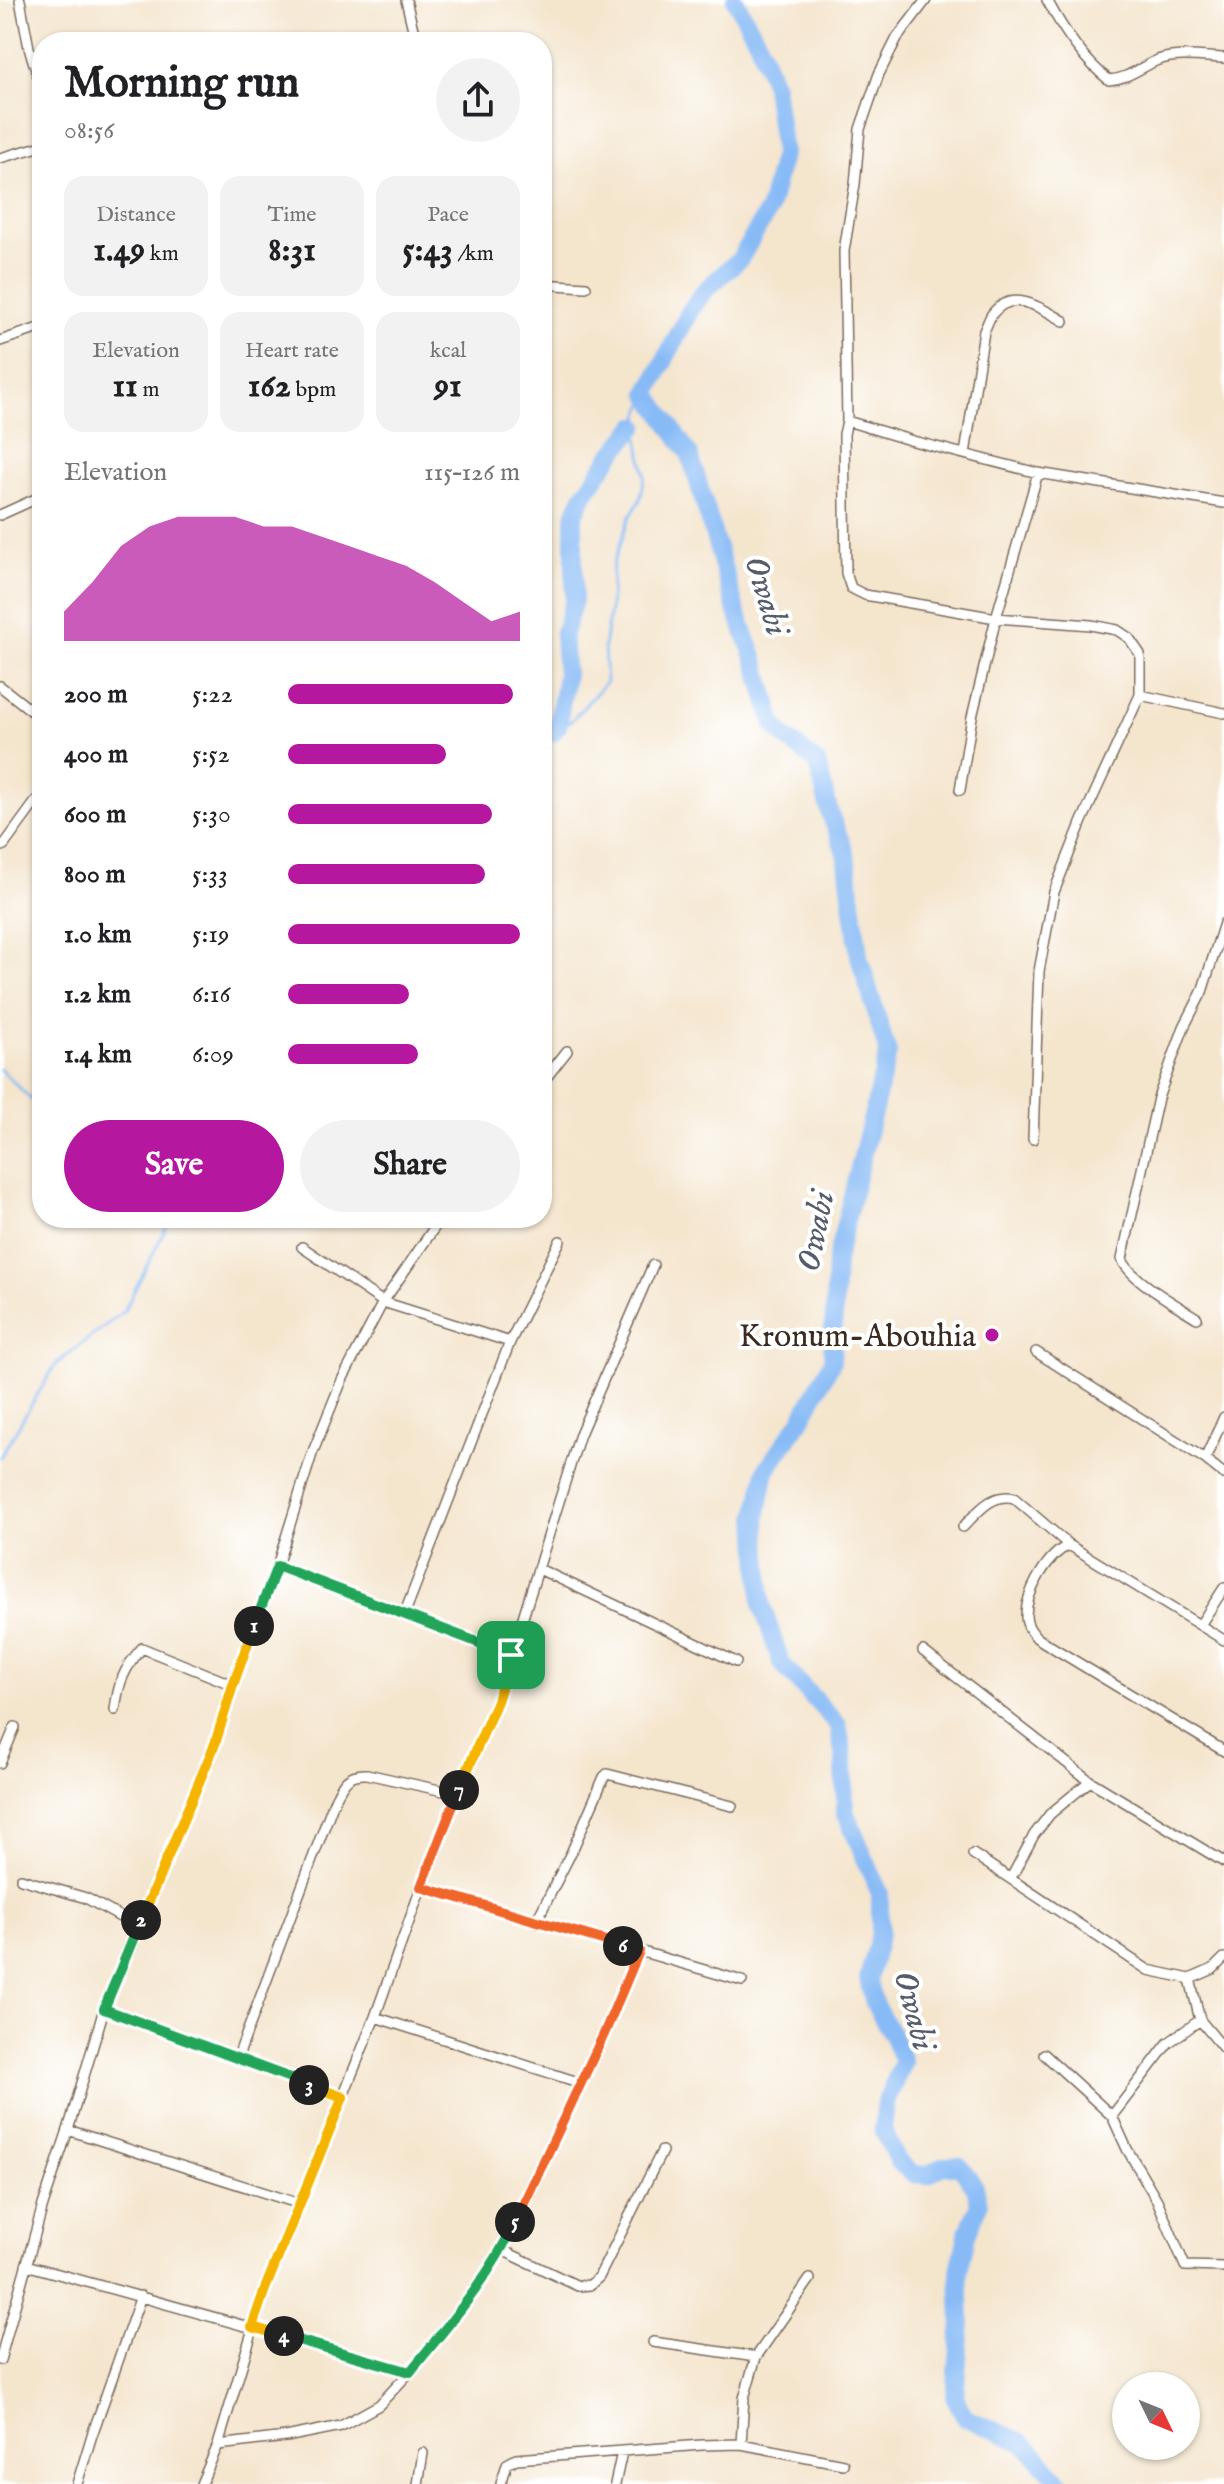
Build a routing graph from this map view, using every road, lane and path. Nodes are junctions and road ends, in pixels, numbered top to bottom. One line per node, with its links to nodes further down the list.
1 (20, 0): 6 (street)
2 (406, 0): 5 (street)
3 (926, 0): 15 (street)
4 (1047, 0): 7 (street)
5 (414, 32)
6 (32, 57)
7 (1224, 58)
8 (32, 149): 9 (street)
9 (0, 158)
10 (552, 285): 11 (street)
11 (586, 287)
12 (1064, 321): 16 (street)
13 (32, 330): 14 (street)
14 (0, 341)
15 (847, 421): 16 (street); 21 (street)
16 (965, 454): 17 (street)
17 (1038, 473): 19 (street); 21 (street)
18 (32, 501): 20 (street)
19 (1224, 503)
20 (0, 515)
21 (996, 618): 23 (street); 26 (street)
22 (0, 686): 24 (street)
23 (1140, 695): 25 (street); 32 (street)
24 (32, 711)
25 (1224, 713)
26 (960, 790)
27 (32, 807): 28 (street)
28 (0, 847)
29 (1224, 923): 38 (street)
30 (567, 1051): 31 (street)
31 (552, 1070)
32 (1033, 1139)
33 (434, 1228): 37 (street)
34 (560, 1241): 39 (street)
35 (302, 1247): 37 (street)
36 (653, 1265): 47 (street)
37 (383, 1302): 39 (street); 46 (street)
38 (1197, 1318)
39 (510, 1342): 49 (street)
40 (1036, 1352): 42 (street)
41 (1224, 1417): 42 (street)
42 (1205, 1459): 43 (street)
43 (1224, 1474)
44 (963, 1527): 45 (street)
45 (1069, 1545): 50 (street); 58 (street)
46 (277, 1566): 49 (street); 55 (street)
47 (539, 1569): 53 (street); 54 (street)
48 (1224, 1588): 50 (street)
49 (404, 1615): 53 (street)
50 (1200, 1625): 51 (street)
51 (1224, 1640)
52 (923, 1651): 60 (street)
53 (511, 1655): 61 (street)
54 (736, 1662)
55 (233, 1685): 56 (street); 69 (street)
56 (115, 1710)
57 (15, 1727): 59 (street)
58 (1224, 1751)
59 (0, 1763)
60 (1090, 1781): 64 (street); 65 (street)
61 (457, 1794): 67 (street); 79 (street)
62 (732, 1806): 68 (street)
63 (973, 1854): 65 (street)
64 (1224, 1862)
65 (1011, 1878): 72 (street)
66 (21, 1879): 69 (street)
67 (421, 1887): 68 (street); 75 (street)
68 (536, 1922): 70 (street)
69 (138, 1927): 74 (street)
70 (639, 1951): 73 (street); 80 (street)
71 (1224, 1958): 72 (street)
72 (1190, 1979): 76 (street)
73 (742, 1981)
74 (104, 2009): 79 (street); 83 (street)
75 (375, 2017): 80 (street); 81 (street)
76 (1200, 2020): 77 (street); 82 (street)
77 (1224, 2049)
78 (1044, 2054): 82 (street)
79 (237, 2059): 81 (street)
80 (581, 2083): 86 (street)
81 (343, 2097): 85 (street)
82 (1112, 2116): 88 (street)
83 (68, 2130): 85 (street); 87 (street)
84 (662, 2151): 86 (street)
85 (300, 2204): 91 (street)
86 (502, 2250): 95 (street)
87 (26, 2265): 90 (street); 94 (street)
88 (1224, 2267)
89 (810, 2279): 93 (street)
90 (141, 2296): 91 (street); 101 (street)
91 (252, 2327): 95 (street); 97 (street)
92 (653, 2342): 93 (street)
93 (756, 2357): 96 (street)
94 (0, 2360)
95 (410, 2372): 97 (street)
96 (741, 2444): 98 (street); 100 (street)
97 (218, 2445): 102 (street)
98 (622, 2452): 104 (street); 105 (street)
99 (423, 2453): 103 (street)
100 (843, 2464)
101 (77, 2484)
102 (201, 2484)
103 (418, 2484)
104 (501, 2484)
105 (615, 2484)

